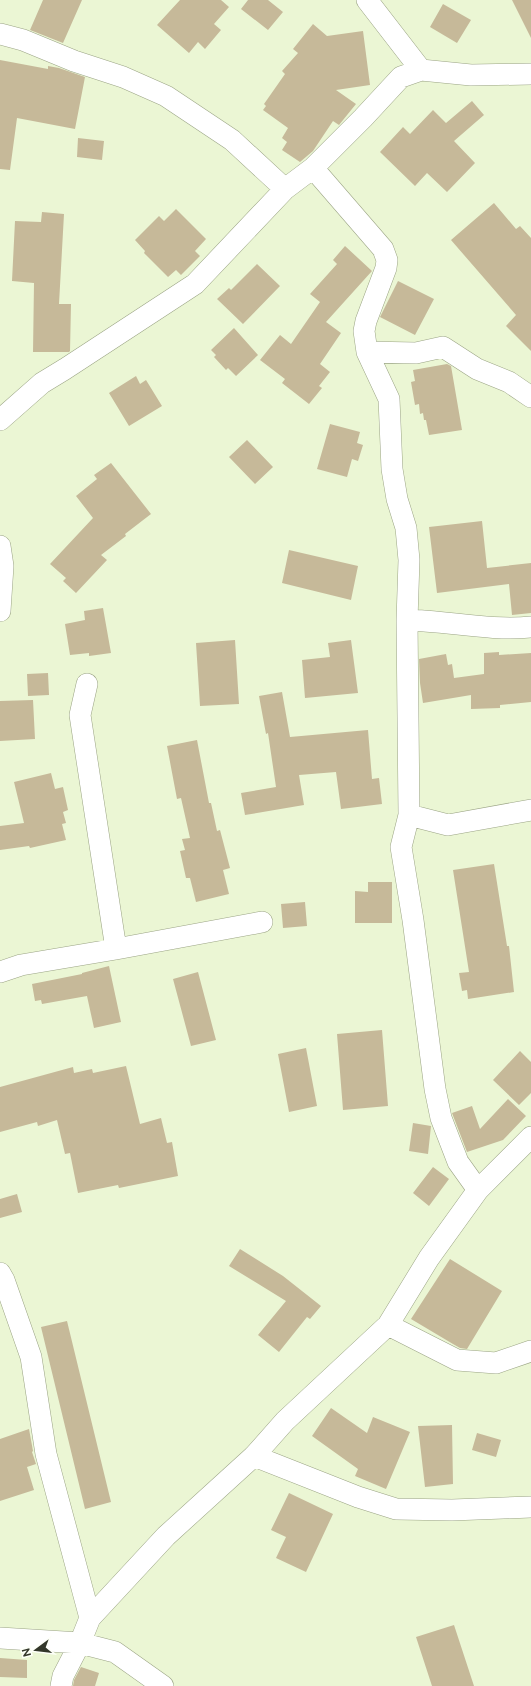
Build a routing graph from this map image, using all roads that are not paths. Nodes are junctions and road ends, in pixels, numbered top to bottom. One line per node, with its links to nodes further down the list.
1 (367, 0): 3 (street)
2 (0, 34): 6 (street)
3 (421, 70): 4 (street); 5 (street)
4 (531, 74)
5 (313, 168): 6 (street); 7 (street)
6 (285, 189): 9 (street)
7 (367, 352): 8 (street); 12 (street)
8 (531, 397)
9 (0, 420)
10 (0, 546): 11 (street)
11 (0, 611)
12 (407, 620): 13 (street); 16 (street)
13 (531, 627)
14 (87, 684): 18 (street)
15 (531, 810): 16 (street)
16 (409, 815): 21 (street)
17 (262, 922): 18 (street)
18 (116, 949): 19 (street)
19 (0, 972)
20 (531, 1137): 21 (street)
21 (478, 1190): 23 (street)
22 (1, 1278): 27 (street)
23 (388, 1325): 24 (street); 25 (street)
24 (531, 1351)
25 (254, 1456): 26 (street); 27 (street)
26 (531, 1507)
27 (90, 1618): 29 (street)
28 (0, 1638): 29 (street)
29 (80, 1643): 30 (street); 31 (street)
30 (60, 1686)
31 (163, 1686)

